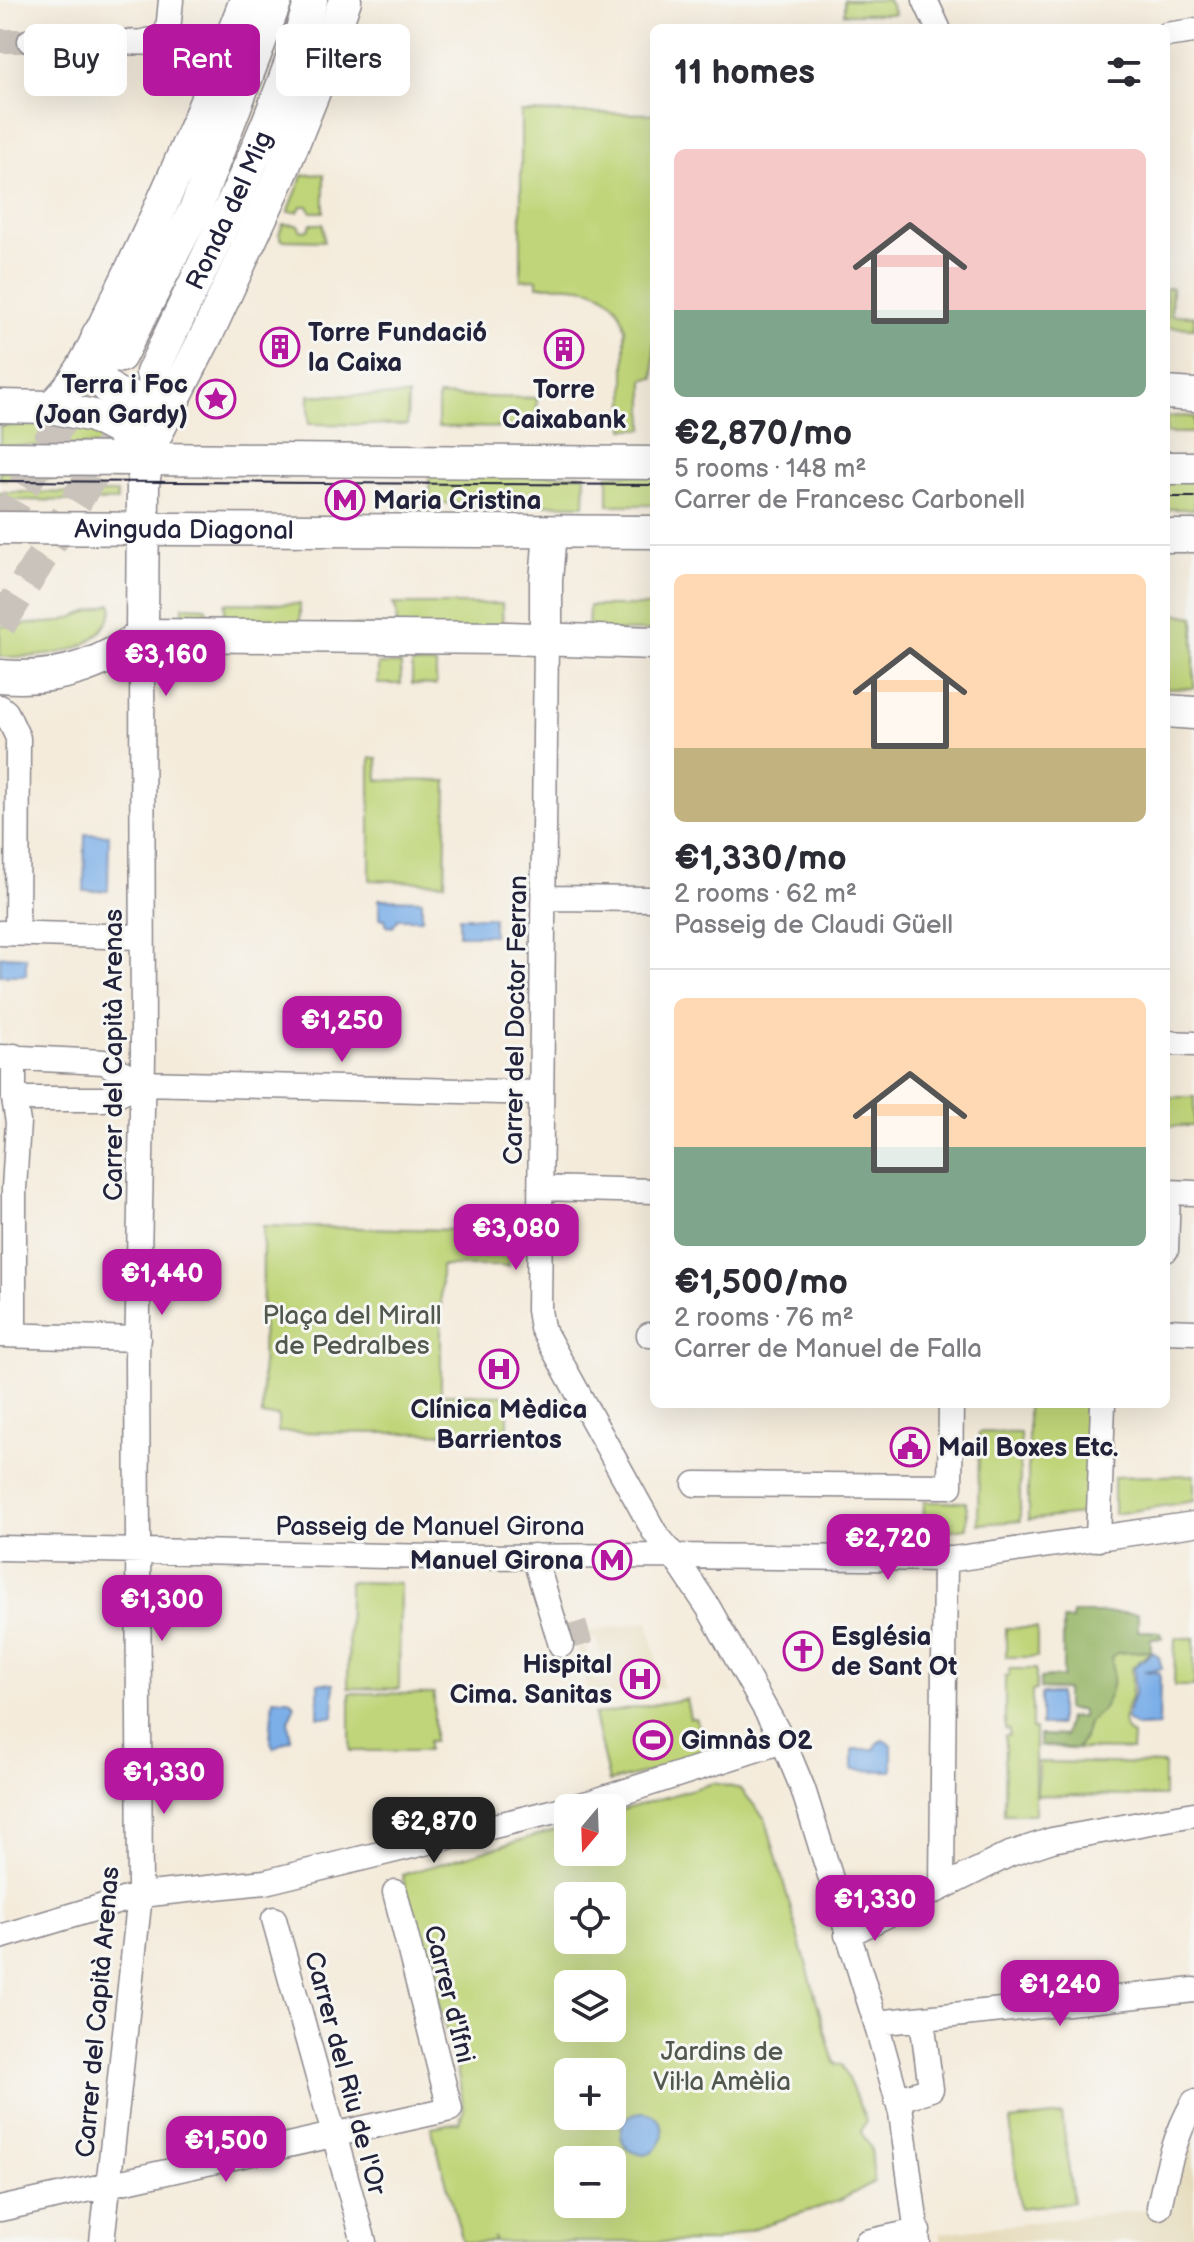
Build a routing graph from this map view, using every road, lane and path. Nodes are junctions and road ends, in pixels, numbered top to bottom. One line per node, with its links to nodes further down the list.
1 (171, 0): 7 (street)
2 (246, 0): 8 (main road)
3 (276, 0): 13 (main road, Ronda del Mig)
4 (345, 0): 14 (main road)
5 (925, 0): 9 (street)
6 (311, 6): 14 (main road, Ronda del Mig)
7 (169, 24)
8 (237, 24)
9 (936, 24)
10 (1194, 31): 11 (street)
11 (1170, 34)
12 (209, 96): 13 (main road)
13 (109, 346): 14 (main road); 18 (main road)
14 (165, 381): 20 (main road)
15 (1170, 393): 16 (main road)
16 (1194, 395)
17 (0, 406): 18 (main road)
18 (51, 407): 20 (main road)
19 (0, 458): 20 (main road)
20 (145, 461): 21 (main road); 25 (main road)
21 (650, 463)
22 (1170, 468): 23 (main road)
23 (1194, 468)
24 (0, 528): 25 (main road, Avinguda Diagonal)
25 (143, 529): 26 (main road, Avinguda Diagonal); 30 (main road)
26 (550, 532): 27 (main road, Avinguda Diagonal); 31 (main road)
27 (650, 532)
28 (1170, 536): 29 (main road)
29 (1194, 536)
30 (142, 635): 31 (main road); 33 (main road); 42 (street, Carrer del Capità Arenas)
31 (546, 640): 32 (main road); 39 (street, Carrer del Doctor Ferran)
32 (650, 643)
33 (6, 682)
34 (0, 707): 41 (street)
35 (1170, 712): 36 (main road)
36 (1194, 713)
37 (1170, 714): 38 (street)
38 (1194, 724)
39 (545, 898): 40 (street); 47 (street, Carrer del Doctor Ferran)
40 (650, 899)
41 (8, 933): 42 (street)
42 (142, 937): 46 (street, Carrer del Capità Arenas)
43 (1170, 1043): 44 (street)
44 (1194, 1044)
45 (7, 1056): 46 (street); 48 (street)
46 (142, 1083): 47 (street); 48 (street); 56 (street, Carrer del Capità Arenas)
47 (540, 1093): 49 (street, Carrer del Doctor Ferran)
48 (14, 1099): 55 (street)
49 (541, 1188): 50 (street); 65 (street, Carrer del Doctor Ferran)
50 (650, 1191)
51 (1170, 1192): 52 (street)
52 (1194, 1193)
53 (1170, 1331): 54 (street)
54 (1194, 1332)
55 (7, 1335): 56 (street)
56 (138, 1339): 63 (street, Carrer del Capità Arenas)
57 (951, 1408): 59 (street)
58 (1103, 1408): 61 (street)
59 (695, 1484)
60 (1194, 1524): 61 (street, Passeig de Manuel Girona)
61 (1098, 1539): 66 (street, Passeig de Manuel Girona)
62 (0, 1548): 63 (street, Passeig de Manuel Girona)
63 (137, 1550): 64 (street, Passeig de Manuel Girona); 72 (street, Carrer del Capità Arenas)
64 (534, 1556): 65 (street, Passeig de Manuel Girona); 67 (street)
65 (674, 1556): 66 (street, Passeig de Manuel Girona); 68 (street, Carrer del Doctor Ferran)
66 (945, 1559): 70 (street)
67 (564, 1640)
68 (783, 1741): 72 (street); 74 (street, Carrer del Doctor Ferran)
69 (1194, 1814): 70 (street)
70 (942, 1887): 74 (street)
71 (395, 1892): 81 (street, Carrer d'Ifni)
72 (140, 1895): 75 (street); 82 (street, Carrer del Capità Arenas)
73 (274, 1919): 81 (street, Carrer del Riu de l'Or)
74 (847, 1935): 78 (street, Carrer del Doctor Ferran)
75 (0, 1937)
76 (1194, 1990): 77 (street)
77 (922, 2019): 78 (street); 79 (street)
78 (876, 2023): 79 (street, Carrer del Doctor Ferran)
79 (897, 2100): 85 (street, Carrer del Doctor Ferran)
80 (1194, 2102): 83 (street)
81 (334, 2136): 82 (street); 87 (street, Carrer del Riu de l'Or)
82 (109, 2184): 84 (street); 86 (street, Carrer del Capità Arenas)
83 (1159, 2207)
84 (0, 2209)
85 (918, 2236): 88 (street)
86 (102, 2242)
87 (364, 2242)
88 (867, 2242)

